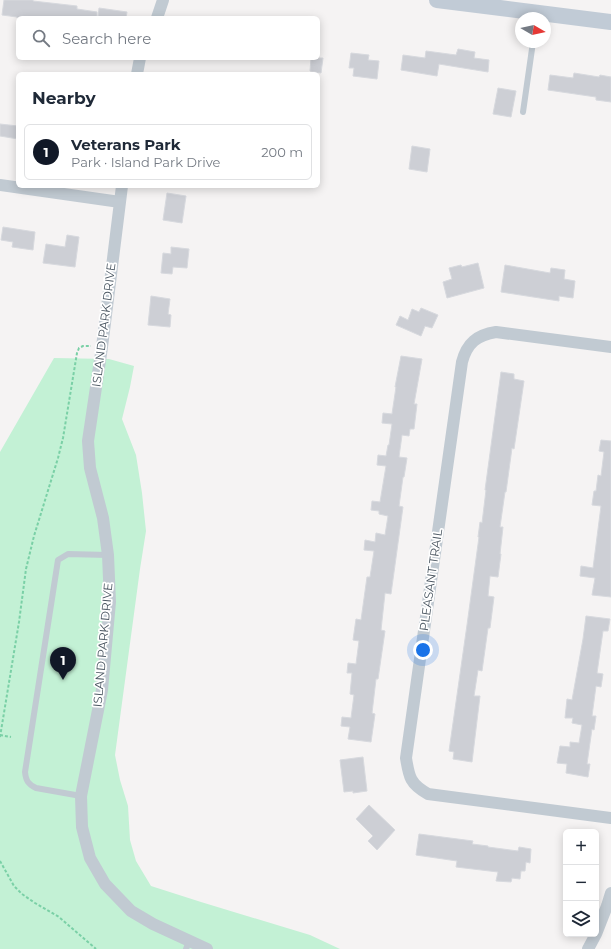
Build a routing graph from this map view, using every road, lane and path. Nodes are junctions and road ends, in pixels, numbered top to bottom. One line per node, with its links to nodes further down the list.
1 (163, 0): 4 (street)
2 (444, 0): 3 (street)
3 (518, 12)
4 (158, 16)
5 (551, 16): 6 (street)
6 (611, 22)
7 (532, 48): 10 (lane)
8 (140, 60): 9 (street)
9 (137, 72)
10 (523, 112)
11 (0, 185): 12 (street)
12 (16, 187)
13 (21, 188): 15 (street)
14 (122, 188): 15 (street, ISLAND PARK DRIVE)
15 (120, 202): 16 (street, ISLAND PARK DRIVE)
16 (102, 347): 18 (street, ISLAND PARK DRIVE); 19 (path)
17 (611, 347): 22 (street, PLEASANT TRAIL)
18 (108, 555): 21 (street, ISLAND PARK DRIVE); 21 (lane)
19 (0, 736): 20 (path)
20 (11, 737)
21 (81, 796): 27 (street, ISLAND PARK DRIVE)
22 (611, 818)
23 (0, 861): 29 (path)
24 (611, 893): 25 (street)
25 (599, 926)
26 (594, 937): 30 (street)
27 (187, 945): 28 (street, ISLAND PARK DRIVE)
28 (203, 948)
29 (96, 949)
30 (588, 949)

